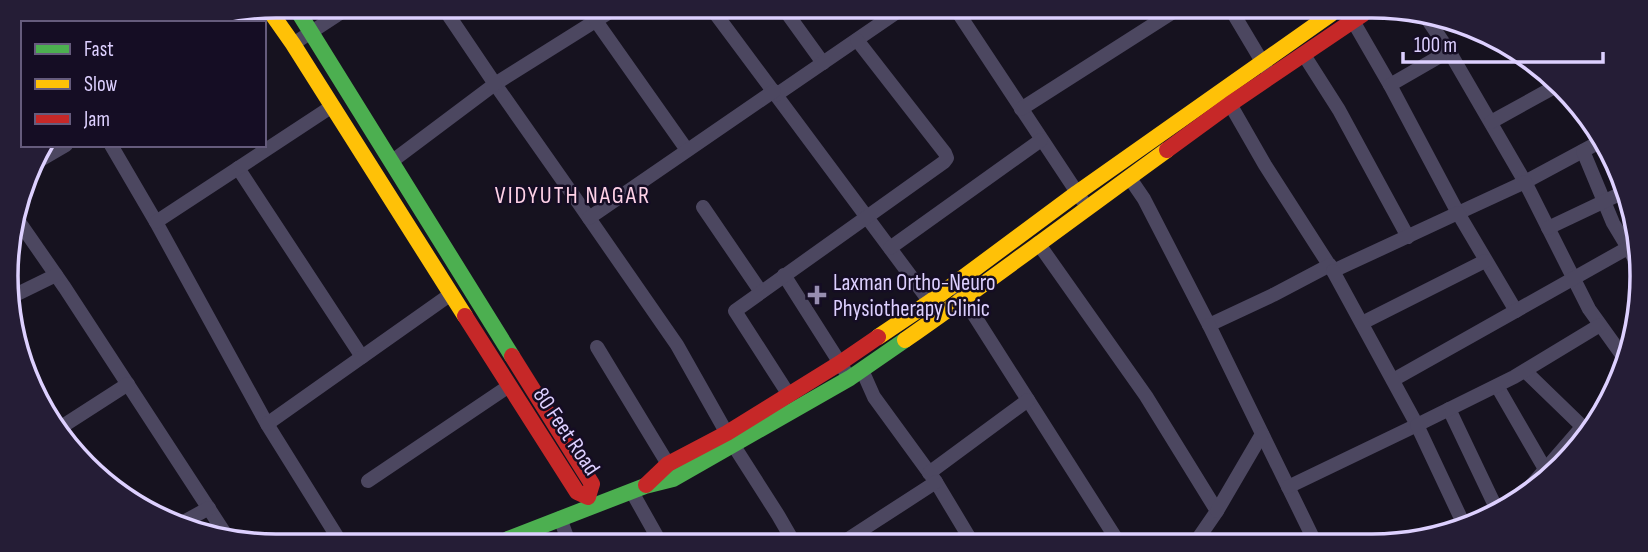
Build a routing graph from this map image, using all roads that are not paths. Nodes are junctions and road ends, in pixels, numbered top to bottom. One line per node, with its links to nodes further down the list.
1 (274, 18): 19 (street, 80 Feet Road)
2 (302, 18): 17 (street, 80 Feet Road)
3 (333, 18): 17 (street)
4 (451, 18): 25 (street)
5 (601, 18): 15 (street)
6 (719, 18): 28 (street)
7 (791, 18): 22 (street)
8 (889, 18): 18 (street)
9 (962, 18): 31 (street)
10 (1164, 18): 31 (street)
11 (1236, 18): 23 (street)
12 (1324, 18): 23 (street)
13 (1357, 18): 21 (street)
14 (1358, 18): 26 (street)
15 (596, 21): 25 (street); 37 (street)
16 (1431, 24): 20 (street)
17 (311, 32): 19 (street); 40 (street, 80 Feet Road)
18 (857, 40): 22 (street); 50 (street)
19 (293, 44): 30 (street, 80 Feet Road)
20 (1449, 51): 26 (street); 32 (street)
21 (1304, 55): 24 (street); 55 (street)
22 (823, 62): 28 (street)
23 (1262, 62): 24 (street); 29 (street)
24 (1271, 77): 29 (street)
25 (495, 84): 40 (street); 51 (street)
26 (1390, 85): 49 (street)
27 (1550, 89): 32 (street)
28 (775, 93): 37 (street); 50 (street)
29 (1226, 97): 42 (street); 44 (street); 61 (street)
30 (331, 107): 41 (street); 68 (street, 80 Feet Road)
31 (1021, 109): 33 (street)
32 (1490, 122): 43 (street)
33 (1041, 140): 44 (street); 59 (street)
34 (1595, 145): 38 (street)
35 (63, 147): 39 (street)
36 (112, 147): 52 (street)
37 (687, 150): 51 (street)
38 (1583, 151): 43 (street); 46 (street)
39 (47, 156)
40 (391, 162): 100 (street, 80 Feet Road)
41 (238, 168): 52 (street); 77 (street)
42 (1129, 177): 48 (street); 73 (street)
43 (1525, 182): 49 (street); 54 (street)
44 (1077, 193): 48 (street); 65 (street)
45 (1618, 195): 46 (street)
46 (1604, 201): 54 (street); 56 (street)
47 (703, 207): 66 (street)
48 (1087, 207): 57 (street)
49 (1458, 214): 55 (street); 60 (street)
50 (866, 216): 59 (street); 63 (street)
51 (589, 218): 93 (street)
52 (156, 222): 88 (street)
53 (22, 226): 62 (street)
54 (1548, 228): 64 (street)
55 (1408, 237): 61 (street)
56 (1627, 237)
57 (1038, 243): 69 (street); 103 (street)
58 (1629, 247): 64 (street)
59 (890, 248): 70 (street)
60 (1486, 261): 71 (street); 72 (street)
61 (1332, 268): 72 (street); 73 (street)
62 (56, 275): 67 (street); 82 (street)
63 (784, 275): 66 (street); 78 (street)
64 (1573, 278): 71 (street); 74 (street)
65 (954, 284): 69 (street); 70 (street)
66 (761, 292): 85 (street)
67 (18, 294)
68 (451, 294): 77 (street); 83 (street, 80 Feet Road)
69 (964, 299): 80 (street); 86 (street)
70 (930, 302): 78 (street)
71 (1516, 311): 81 (street)
72 (1362, 323): 81 (street)
73 (1209, 324): 92 (street)
74 (1600, 325): 76 (street); 79 (street)
75 (597, 347): 94 (street)
76 (1619, 352)
77 (362, 357): 88 (street)
78 (840, 363): 80 (street); 85 (street)
79 (1525, 370): 84 (street); 91 (street)
80 (856, 374): 93 (street); 96 (street)
81 (1393, 380): 90 (street)
82 (128, 384): 89 (street); 102 (street)
83 (509, 386): 97 (street); 100 (street, 80 Feet Road)
84 (1497, 386): 87 (street); 95 (street)
85 (789, 395): 93 (street)
86 (1028, 400): 96 (street); 115 (street)
87 (1449, 409): 90 (street); 101 (street)
88 (267, 424): 108 (street)
89 (65, 425)
90 (1418, 425): 98 (street); 106 (street)
91 (1582, 426)
92 (1262, 434): 98 (street); 103 (street)
93 (731, 439): 94 (street); 99 (street); 112 (street)
94 (668, 464): 99 (street)
95 (1544, 468)
96 (932, 477): 113 (street); 114 (street)
97 (368, 481)
98 (1288, 487): 117 (street)
99 (639, 489): 100 (street); 111 (street)
100 (590, 502): 104 (street)
101 (1494, 504)
102 (209, 508): 105 (street); 107 (street)
103 (1217, 512): 116 (street)
104 (560, 518): 109 (street); 110 (street)
105 (188, 519)
106 (1461, 519)
107 (222, 529)
108 (336, 534)
109 (520, 534)
110 (566, 534)
111 (657, 534)
112 (789, 534)
113 (855, 534)
114 (967, 534)
115 (1113, 534)
116 (1201, 534)
117 (1311, 534)

